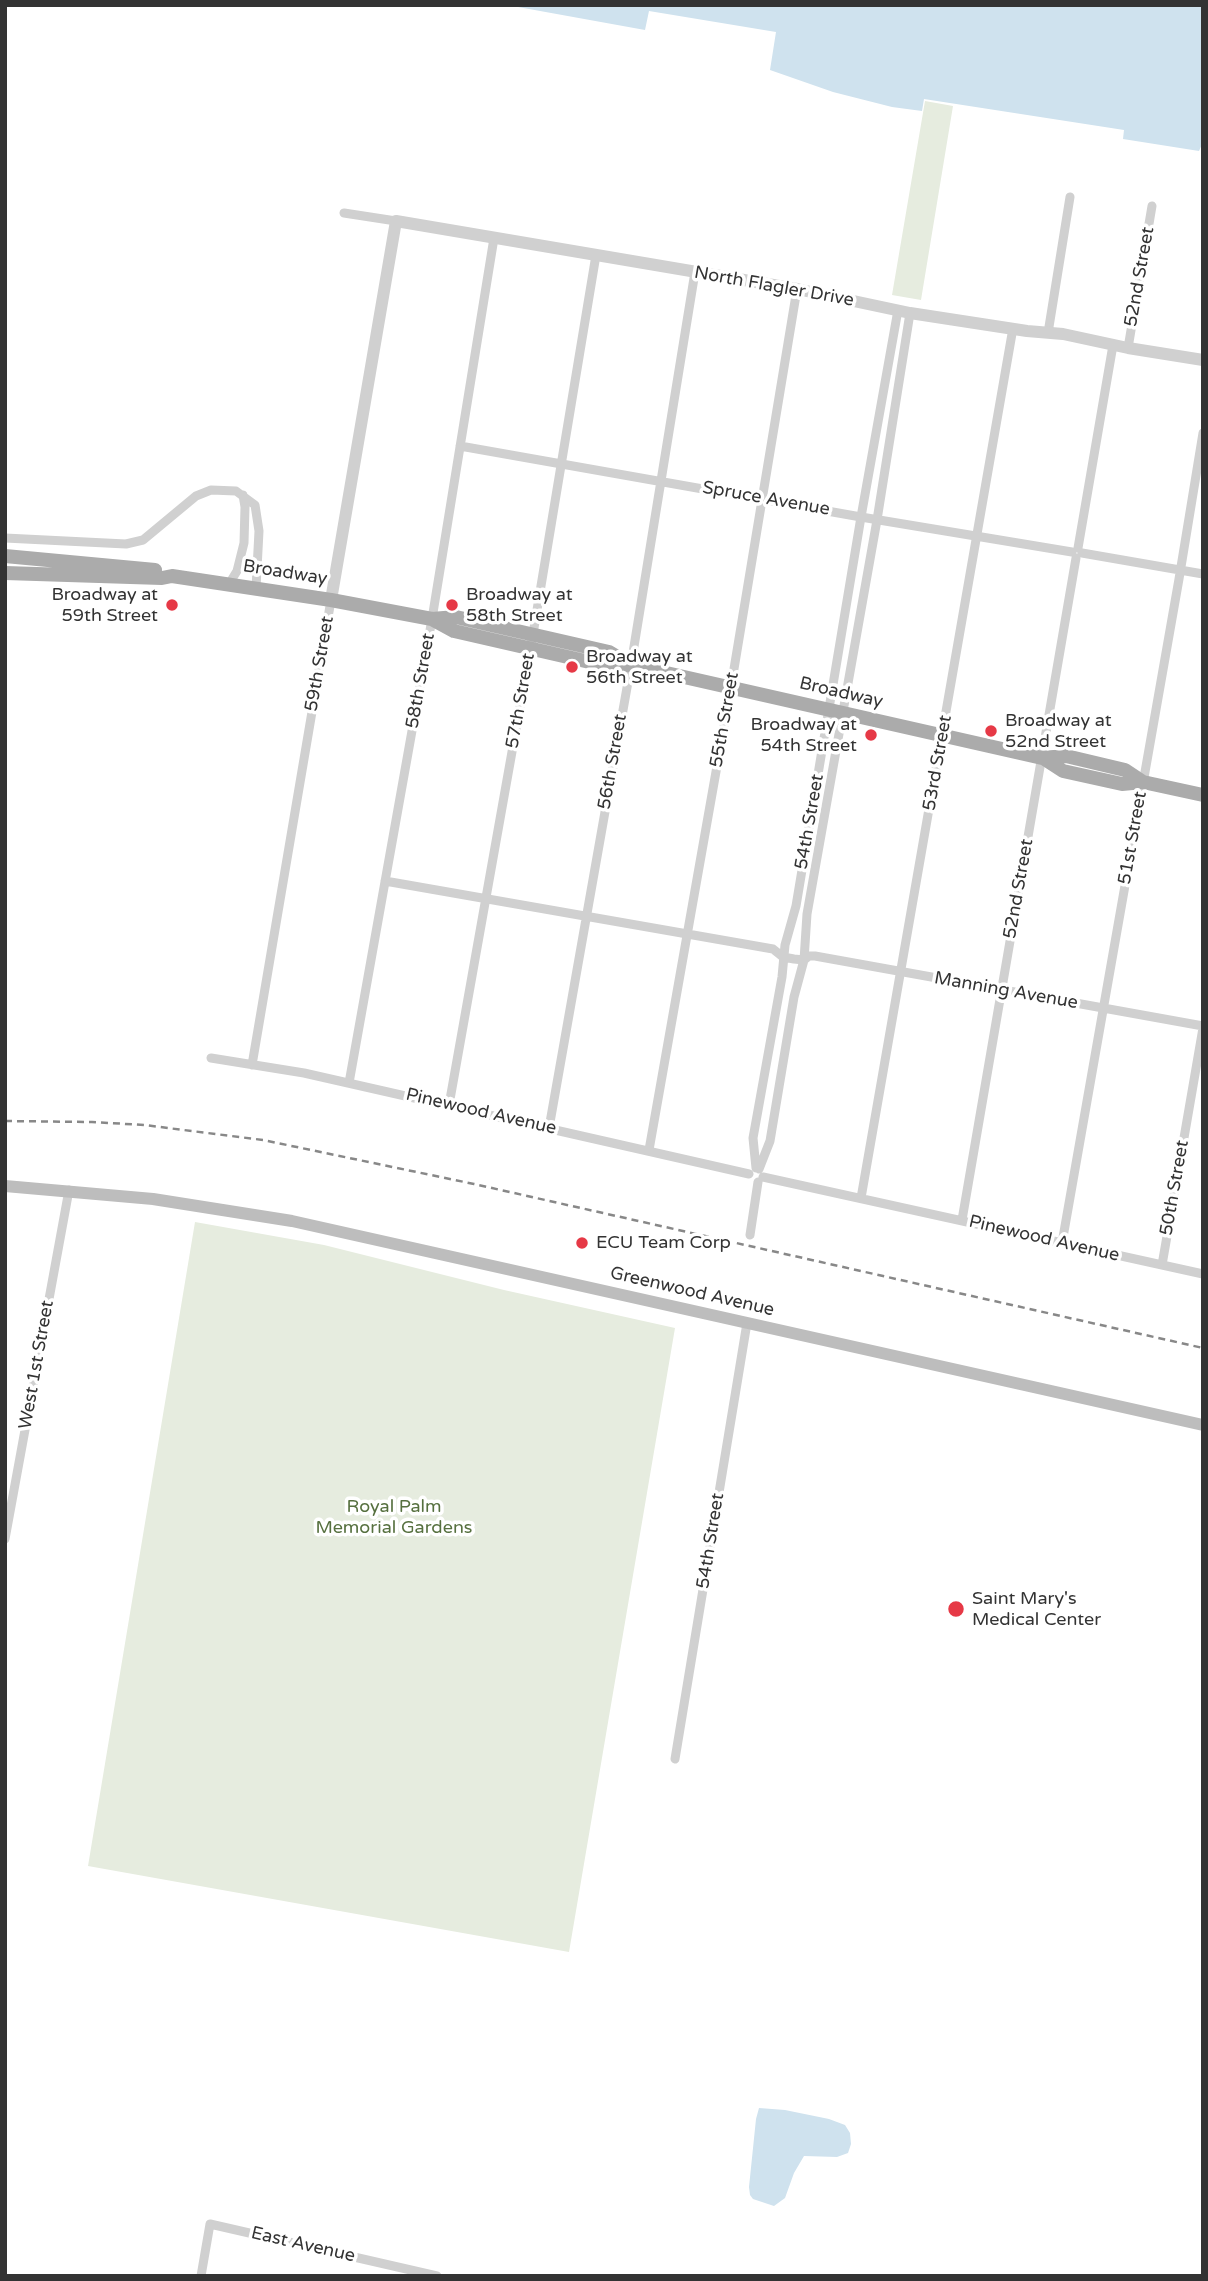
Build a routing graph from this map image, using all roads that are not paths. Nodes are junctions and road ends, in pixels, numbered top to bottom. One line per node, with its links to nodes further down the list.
1 (1070, 197): 11 (street)
2 (1152, 206): 13 (street, 52nd Street)
3 (344, 213): 4 (street, North Flagler Drive)
4 (396, 221): 5 (street, North Flagler Drive); 33 (street, 59th Street)
5 (494, 237): 6 (street, North Flagler Drive); 16 (street, 58th Street)
6 (596, 255): 7 (street, North Flagler Drive); 17 (street, 57th Street)
7 (695, 272): 8 (street, North Flagler Drive); 18 (street, 56th Street)
8 (797, 289): 9 (street, North Flagler Drive); 20 (street, 55th Street)
9 (904, 312): 10 (street, North Flagler Drive); 21 (street, 54th Street); 22 (street, 54th Street)
10 (1013, 328): 11 (street, North Flagler Drive); 23 (street, 53rd Street)
11 (1048, 333): 12 (street, North Flagler Drive)
12 (1113, 345): 13 (street, North Flagler Drive); 25 (street, 52nd Street)
13 (1128, 348): 14 (street, North Flagler Drive)
14 (1203, 360)
15 (1203, 433): 27 (street, 51st Street)
16 (460, 446): 17 (street, Spruce Avenue); 34 (street, 58th Street)
17 (561, 463): 18 (street, Spruce Avenue); 35 (street, 57th Street)
18 (660, 480): 20 (street, Spruce Avenue); 36 (street, 56th Street)
19 (243, 495): 24 (street); 31 (street); 32 (street)
20 (762, 498): 21 (street, Spruce Avenue); 37 (street, 55th Street)
21 (861, 517): 22 (street, Spruce Avenue); 38 (street, 54th Street)
22 (877, 520): 23 (street, Spruce Avenue); 38 (street, 54th Street)
23 (976, 535): 25 (street, Spruce Avenue); 39 (street, 53rd Street)
24 (5, 538)
25 (1077, 553): 27 (street, Spruce Avenue); 40 (street, 52nd Street)
26 (12, 556): 30 (main road, Broadway)
27 (1181, 570): 29 (street, Spruce Avenue); 41 (street, 51st Street)
28 (10, 574): 30 (main road, Broadway)
29 (1203, 574)
30 (172, 576): 31 (main road, Broadway)
31 (229, 584): 32 (main road, Broadway)
32 (256, 588): 33 (main road, Broadway)
33 (331, 600): 34 (main road, Broadway); 55 (street, 59th Street)
34 (432, 619): 35 (main road, Broadway); 43 (street, 58th Street)
35 (532, 641): 36 (main road, Broadway); 44 (street, 57th Street)
36 (631, 665): 37 (main road, Broadway); 45 (street, 56th Street)
37 (731, 687): 38 (main road, Broadway); 46 (street, 55th Street)
38 (836, 711): 39 (main road, Broadway); 47 (street, 54th Street); 49 (street, 54th Street)
39 (944, 736): 40 (main road, Broadway); 50 (street, 53rd Street)
40 (1042, 758): 41 (main road, Broadway); 51 (street, 52nd Street)
41 (1143, 782): 42 (main road, Broadway); 52 (street, 51st Street)
42 (1203, 795)
43 (385, 881): 44 (street, Manning Avenue); 56 (street, 58th Street)
44 (485, 899): 45 (street, Manning Avenue); 57 (street, 57th Street)
45 (586, 916): 46 (street, Manning Avenue); 58 (street, 56th Street)
46 (687, 934): 48 (street, Manning Avenue); 59 (street, 55th Street)
47 (785, 944): 48 (street, 54th Street); 49 (street, Manning Avenue)
48 (779, 953): 49 (street, Manning Avenue); 60 (street, 54th Street)
49 (806, 955): 50 (street, Manning Avenue); 60 (street, 54th Street)
50 (900, 972): 51 (street, Manning Avenue); 63 (street, 53rd Street)
51 (1001, 990): 52 (street, Manning Avenue); 64 (street, 52nd Street)
52 (1103, 1008): 53 (street, Manning Avenue); 66 (street, 51st Street)
53 (1203, 1027): 67 (street, 50th Street)
54 (211, 1058): 55 (street, Pinewood Avenue)
55 (252, 1065): 56 (street, Pinewood Avenue)
56 (349, 1083): 57 (street, Pinewood Avenue)
57 (449, 1105): 58 (street, Pinewood Avenue)
58 (549, 1128): 59 (street, Pinewood Avenue)
59 (649, 1150): 60 (street, Pinewood Avenue)
60 (757, 1174): 63 (street, Pinewood Avenue); 65 (street, 54th Street)
61 (5, 1186): 62 (main road, Greenwood Avenue)
62 (69, 1190): 69 (main road, Greenwood Avenue); 71 (street, West 1st Street)
63 (862, 1198): 64 (street, Pinewood Avenue)
64 (962, 1220): 66 (street, Pinewood Avenue)
65 (750, 1235)
66 (1062, 1243): 67 (street, Pinewood Avenue)
67 (1162, 1265): 68 (street, Pinewood Avenue)
68 (1203, 1274)
69 (747, 1323): 70 (main road, Greenwood Avenue); 73 (street, 54th Street)
70 (1203, 1425)
71 (8, 1506): 72 (street, West 1st Street)
72 (5, 1539)
73 (675, 1759)
74 (201, 2276): 75 (street, East Avenue)
75 (437, 2276)

